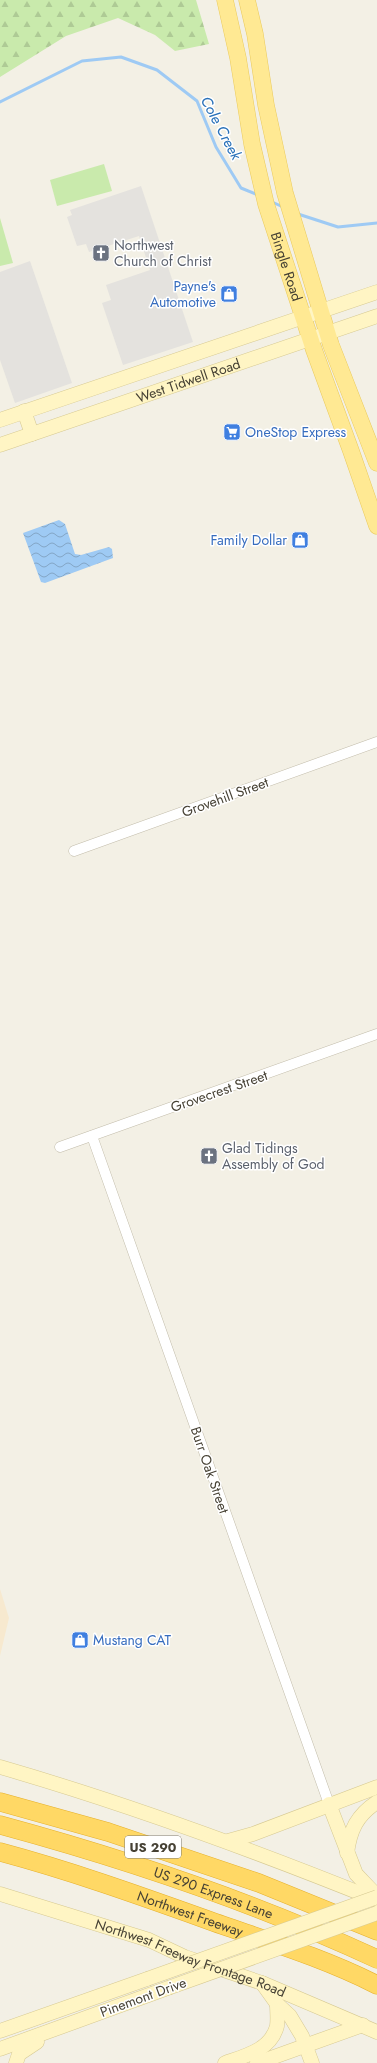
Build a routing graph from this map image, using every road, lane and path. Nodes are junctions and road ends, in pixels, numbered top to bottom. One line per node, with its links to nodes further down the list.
1 (225, 0): 4 (main road, Bingle Road)
2 (247, 0): 3 (main road, Bingle Road)
3 (266, 105): 4 (main road); 6 (main road, Bingle Road)
4 (246, 108): 8 (main road, Bingle Road)
5 (377, 292): 6 (main road, West Tidwell Road)
6 (321, 310): 8 (main road, West Tidwell Road); 9 (main road, Bingle Road)
7 (377, 316): 9 (main road, West Tidwell Road)
8 (304, 317): 10 (main road, Bingle Road); 11 (main road, West Tidwell Road)
9 (327, 333): 10 (main road, West Tidwell Road); 17 (main road, Bingle Road)
10 (310, 339): 12 (main road, West Tidwell Road); 18 (main road, Bingle Road)
11 (141, 372): 12 (main road); 13 (main road, West Tidwell Road)
12 (150, 394): 15 (main road, West Tidwell Road)
13 (24, 412): 14 (main road, West Tidwell Road); 15 (main road)
14 (0, 420)
15 (32, 434): 16 (main road, West Tidwell Road)
16 (0, 445)
17 (376, 457): 18 (street)
18 (355, 461): 19 (main road, Bingle Road)
19 (377, 526)
20 (377, 742): 21 (street, Grovehill Street)
21 (74, 851)
22 (377, 1034): 23 (street, Grovecrest Street)
23 (92, 1136): 24 (street, Grovecrest Street); 29 (street, Burr Oak Street)
24 (60, 1147)
25 (0, 1767): 31 (main road)
26 (377, 1787): 29 (main road)
27 (0, 1802): 38 (highway, US 290)
28 (377, 1802): 33 (main road)
29 (329, 1804): 31 (main road); 33 (main road)
30 (0, 1825): 39 (highway, US 290 Express Lane)
31 (228, 1841): 36 (main road)
32 (0, 1852): 41 (highway, Northwest Freeway)
33 (347, 1854): 35 (main road)
34 (0, 1894): 40 (main road, Northwest Freeway Frontage Road)
35 (377, 1896): 42 (main road, Pinemont Drive, bridge)
36 (377, 1900)
37 (377, 1913): 45 (main road, Pinemont Drive, bridge)
38 (377, 1931)
39 (377, 1959)
40 (262, 1983): 43 (main road); 44 (main road, Northwest Freeway Frontage Road)
41 (377, 1985)
42 (75, 2004): 46 (main road, Pinemont Drive); 48 (main road)
43 (277, 2004): 49 (main road); 52 (main road)
44 (363, 2025): 47 (main road, Northwest Freeway Frontage Road); 49 (main road)
45 (56, 2029): 50 (main road, Pinemont Drive); 51 (main road)
46 (0, 2031)
47 (377, 2032)
48 (0, 2040)
49 (306, 2046): 53 (main road); 54 (main road)
50 (0, 2050)
51 (16, 2063)
52 (225, 2063)
53 (257, 2063)
54 (312, 2063)

